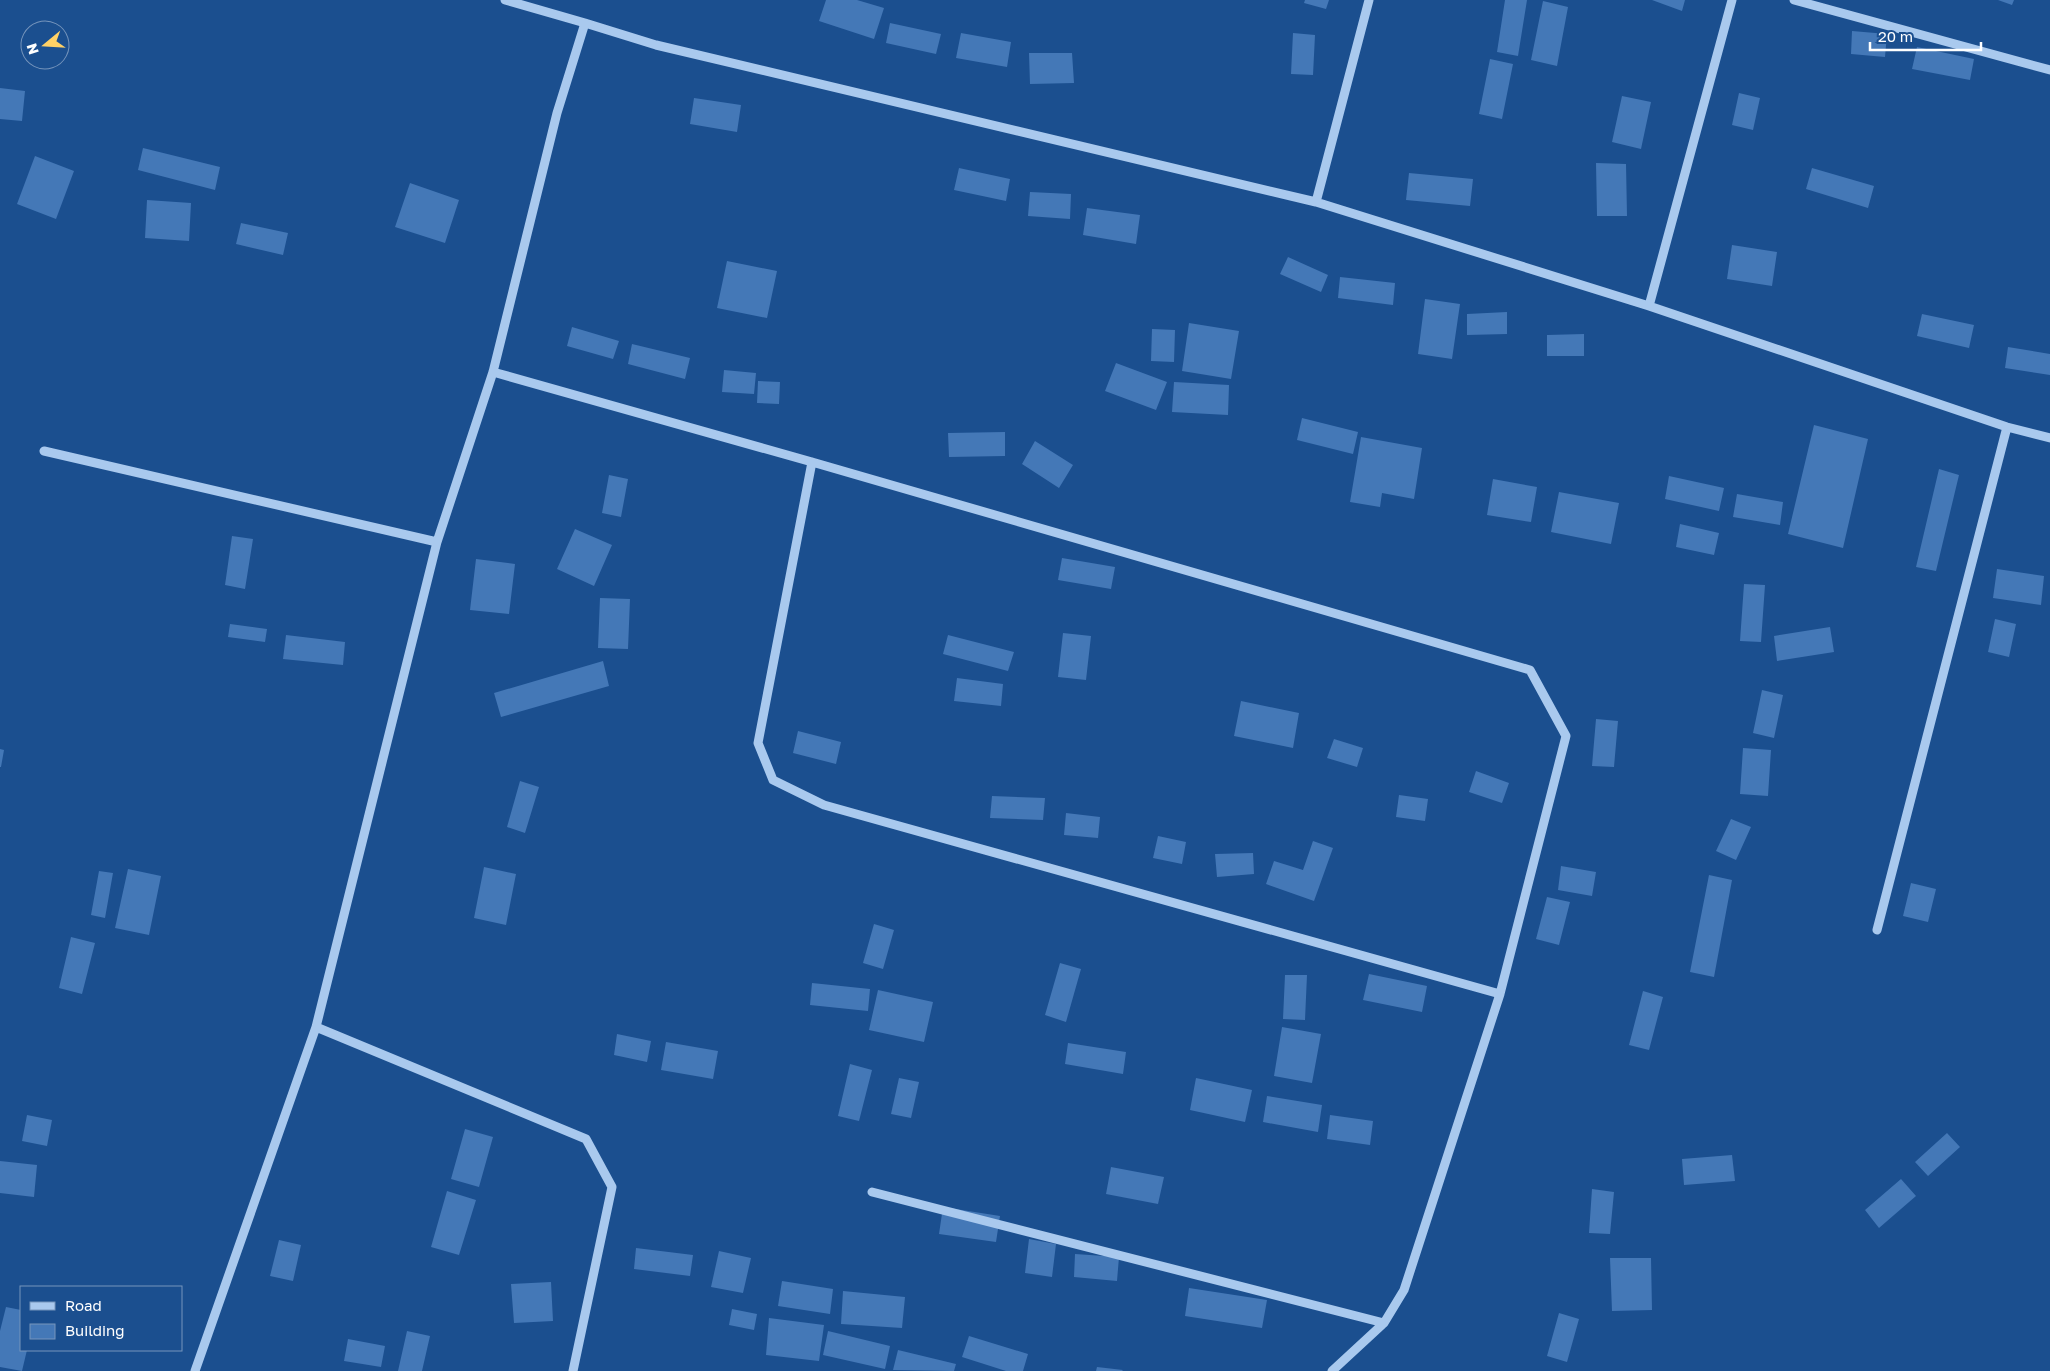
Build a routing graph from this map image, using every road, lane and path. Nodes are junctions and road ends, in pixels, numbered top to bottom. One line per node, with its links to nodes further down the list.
1 (505, 0): 5 (street)
2 (1369, 0): 7 (street)
3 (1732, 0): 8 (street)
4 (1794, 0): 6 (street)
5 (585, 23): 7 (street); 9 (street)
6 (2050, 70)
7 (1316, 202): 8 (street)
8 (1650, 306): 10 (street)
9 (493, 372): 13 (street); 14 (street)
10 (2007, 427): 11 (street); 15 (street)
11 (2050, 438)
12 (44, 451): 14 (street)
13 (812, 462): 16 (street); 16 (street)
14 (437, 542): 17 (street)
15 (1878, 930)
16 (1500, 994): 19 (street)
17 (316, 1027): 20 (street); 21 (street)
18 (872, 1192): 19 (street)
19 (1384, 1323): 22 (street)
20 (195, 1371)
21 (573, 1371)
22 (1332, 1371)

